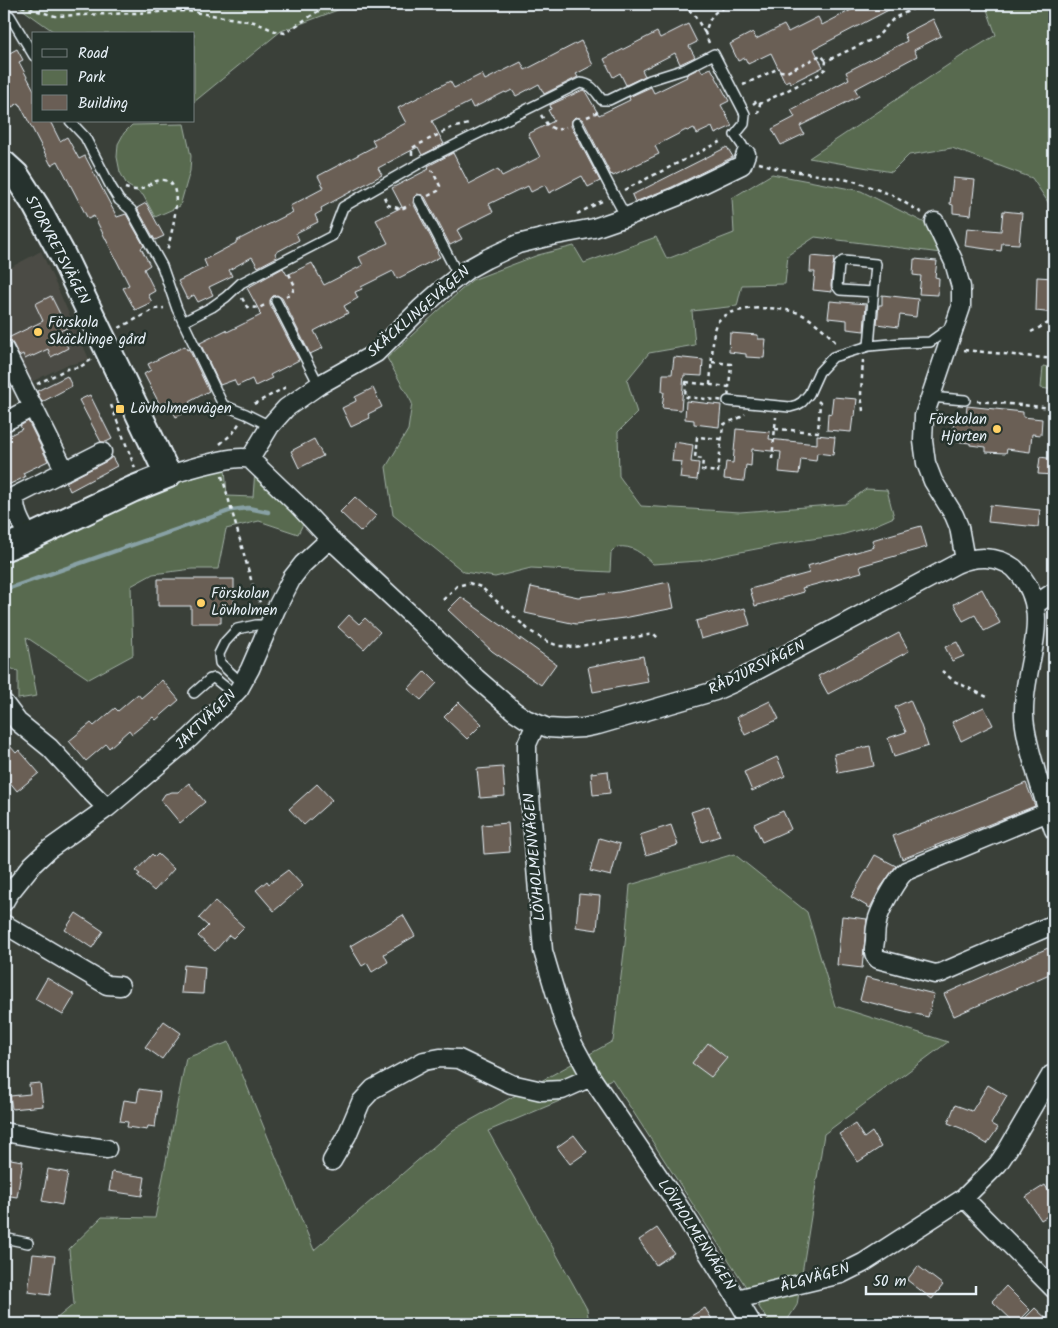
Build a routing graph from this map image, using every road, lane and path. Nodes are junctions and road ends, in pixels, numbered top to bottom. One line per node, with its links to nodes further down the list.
1 (14, 4): 2 (path)
2 (329, 4)
3 (669, 4): 4 (path)
4 (683, 4): 7 (path); 9 (path)
5 (737, 4): 7 (path)
6 (923, 4): 12 (path)
7 (723, 7): 9 (path)
8 (4, 14): 10 (lane)
9 (705, 33): 11 (path)
10 (32, 53)
11 (714, 54): 13 (lane); 28 (lane)
12 (826, 61): 13 (path); 14 (path)
13 (732, 90): 14 (lane)
14 (743, 109): 17 (lane)
15 (71, 122): 19 (lane)
16 (578, 123): 21 (lane)
17 (746, 154): 21 (street, SKÄCKLINGEVÄGEN); 22 (path)
18 (4, 164): 61 (street, STORVRETSVÄGEN)
19 (111, 187): 23 (lane); 23 (path)
20 (419, 200): 24 (lane)
21 (626, 217): 24 (street, SKÄCKLINGEVÄGEN)
22 (935, 222): 29 (street)
23 (162, 266): 28 (lane)
24 (459, 276): 37 (street, SKÄCKLINGEVÄGEN)
25 (873, 292): 25 (lane); 31 (lane)
26 (276, 301): 37 (lane)
27 (1054, 320): 30 (path)
28 (183, 322): 51 (lane)
29 (955, 324): 31 (lane); 41 (street)
30 (1031, 332)
31 (867, 347): 34 (lane); 49 (path)
32 (4, 349): 47 (street)
33 (964, 350): 35 (path)
34 (845, 354): 36 (path); 40 (lane)
35 (1054, 359)
36 (712, 362): 38 (path); 39 (path)
37 (319, 385): 51 (street, SKÄCKLINGEVÄGEN)
38 (710, 385): 39 (path); 43 (path)
39 (729, 387): 43 (path)
40 (810, 394): 46 (lane); 52 (path)
41 (930, 397): 42 (lane); 65 (street)
42 (965, 400): 48 (path)
43 (728, 401): 44 (lane)
44 (754, 404): 46 (lane); 53 (path)
45 (111, 405): 59 (path)
46 (777, 406): 52 (path)
47 (32, 407): 50 (street); 60 (street)
48 (1054, 409): 54 (path)
49 (862, 411)
50 (4, 422)
51 (270, 426): 56 (street, SKÄCKLINGEVÄGEN)
52 (775, 429): 57 (path)
53 (722, 439): 53 (path)
54 (1054, 451)
55 (102, 452): 60 (street)
56 (250, 459): 58 (street); 63 (street)
57 (772, 459)
58 (219, 462): 61 (street); 69 (path)
59 (135, 469)
60 (65, 471): 62 (street)
61 (168, 475): 62 (street)
62 (29, 538): 64 (street)
63 (330, 538): 69 (street, JAKTVÄGEN); 76 (street)
64 (4, 548)
65 (965, 560): 68 (street, RÅDJURSVÄGEN); 76 (street, RÅDJURSVÄGEN)
66 (1054, 592): 68 (street)
67 (443, 600): 70 (path)
68 (1039, 602): 77 (street, RÅDJURSVÄGEN)
69 (269, 625): 72 (street, JAKTVÄGEN); 72 (lane)
70 (659, 639)
71 (942, 671): 74 (path)
72 (238, 688): 73 (lane); 78 (street, JAKTVÄGEN)
73 (194, 693)
74 (989, 698)
75 (4, 703): 78 (street)
76 (536, 724): 86 (street, LÖVHOLMENVÄGEN)
77 (1049, 794): 79 (street, RÅDJURSVÄGEN)
78 (107, 808): 81 (street, JAKTVÄGEN)
79 (1048, 812): 80 (street, RÅDJURSVÄGEN); 82 (street)
80 (1054, 830)
81 (4, 902)
82 (1054, 922)
83 (4, 924): 84 (street)
84 (120, 986)
85 (1051, 1075): 90 (street, ÄLGVÄGEN)
86 (591, 1077): 89 (street); 94 (street, LÖVHOLMENVÄGEN)
87 (4, 1132): 88 (street)
88 (107, 1149)
89 (332, 1161)
90 (964, 1198): 93 (street); 94 (street, ÄLGVÄGEN)
91 (4, 1238): 92 (lane)
92 (28, 1243)
93 (1054, 1289)
94 (737, 1299): 95 (street, LÖVHOLMENVÄGEN)
95 (752, 1324)

